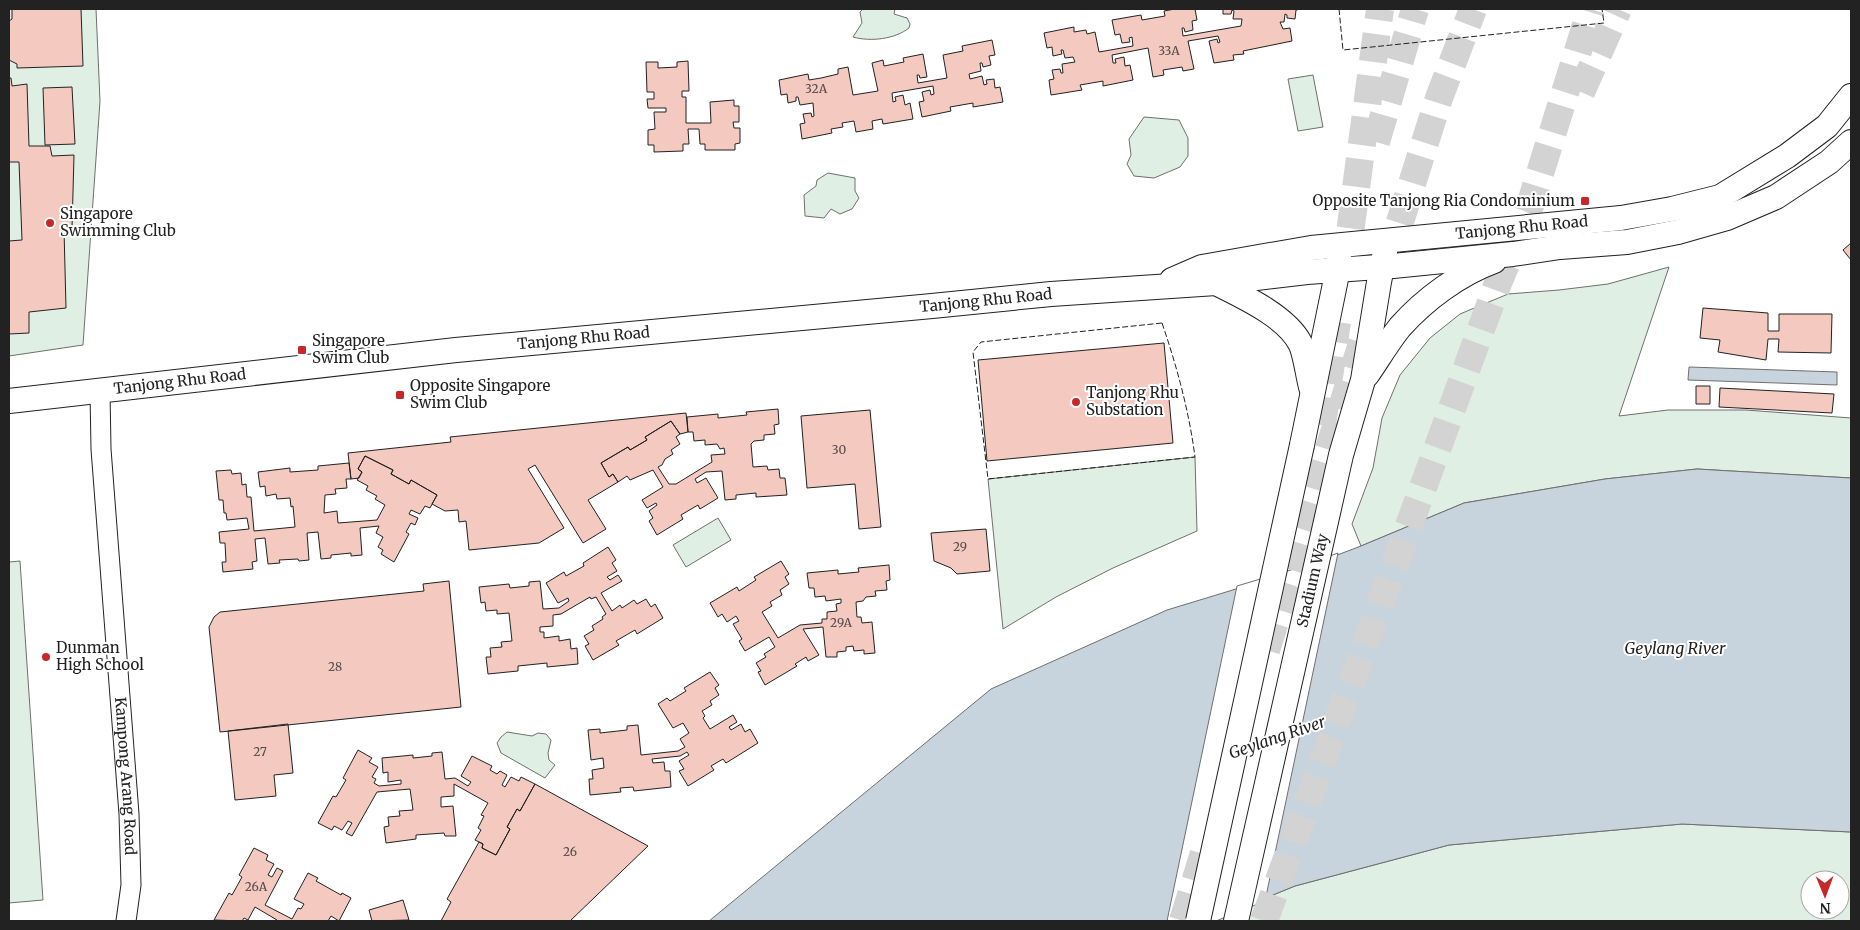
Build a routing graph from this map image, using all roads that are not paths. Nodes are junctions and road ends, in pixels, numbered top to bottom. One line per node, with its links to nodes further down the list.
1 (1851, 96): 3 (street, Tanjong Rhu Road)
2 (1851, 142): 5 (street, Tanjong Rhu Road)
3 (1388, 240): 4 (street, Tanjong Rhu Road); 6 (street, Stadium Way)
4 (1340, 244): 7 (street); 9 (street, Tanjong Rhu Road)
5 (1513, 254): 6 (street, Tanjong Rhu Road); 10 (street)
6 (1383, 266): 7 (street, Tanjong Rhu Road); 10 (street, Stadium Way)
7 (1338, 269): 8 (street, Tanjong Rhu Road); 12 (street)
8 (1216, 283): 9 (street, Tanjong Rhu Road); 12 (street)
9 (1159, 286): 11 (street, Tanjong Rhu Road)
10 (1364, 380): 16 (street, Stadium Way)
11 (100, 392): 13 (street, Tanjong Rhu Road); 14 (street, Kampong Arang Road)
12 (1312, 394): 15 (street, bridge)
13 (9, 401)
14 (126, 921)
15 (1198, 921)
16 (1236, 921)

